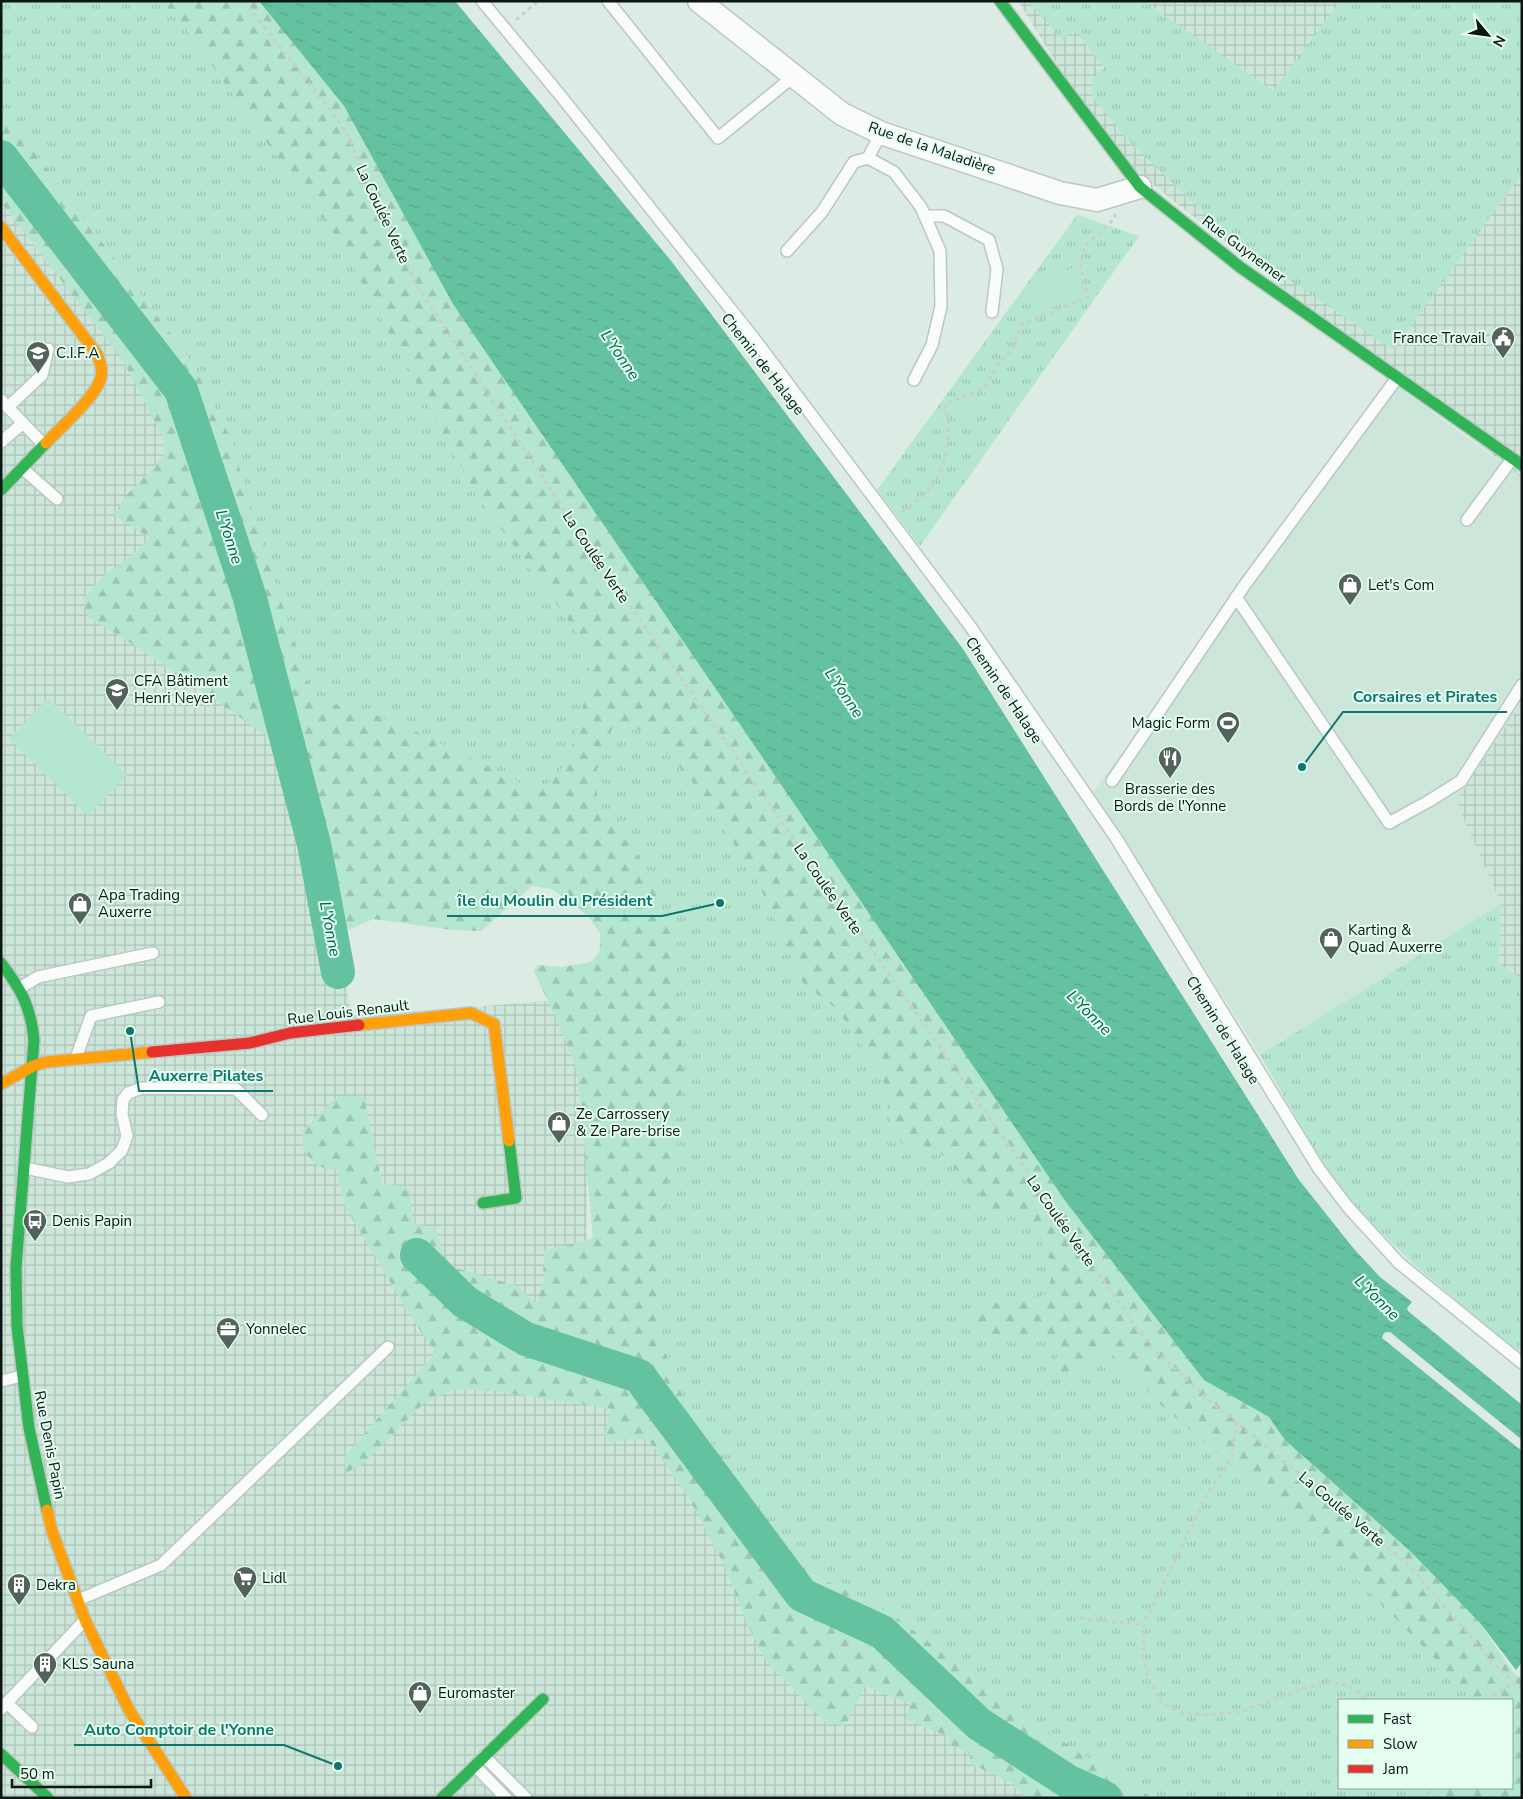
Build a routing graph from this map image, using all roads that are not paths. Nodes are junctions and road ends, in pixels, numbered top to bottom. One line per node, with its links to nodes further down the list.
1 (482, 1): 39 (lane)
2 (608, 1): 5 (lane)
3 (699, 1): 5 (street, Rue de la Maladière)
4 (1000, 1): 8 (street, Rue Guynemer)
5 (794, 76): 6 (street, Rue de la Maladière)
6 (881, 133): 7 (lane); 8 (street, Rue de la Maladière)
7 (868, 158): 9 (lane); 11 (lane)
8 (1140, 187): 14 (street, Rue Guynemer)
9 (925, 216): 12 (lane); 15 (lane)
10 (1, 227): 19 (street)
11 (787, 251)
12 (992, 312)
13 (48, 349): 16 (lane)
14 (1397, 378): 20 (street, Rue Guynemer); 25 (lane)
15 (914, 380)
16 (4, 403): 17 (lane)
17 (23, 423): 18 (lane); 19 (lane)
18 (1, 442)
19 (44, 445): 21 (street)
20 (1517, 462): 24 (lane)
21 (22, 468): 22 (street); 23 (lane)
22 (1, 490)
23 (57, 499)
24 (1467, 520)
25 (1236, 597): 26 (lane); 27 (lane)
26 (1522, 685)
27 (1112, 782)
28 (153, 953): 30 (lane)
29 (1, 962): 30 (street, Rue Denis Papin)
30 (20, 988): 33 (street, Rue Denis Papin)
31 (159, 1002): 32 (lane)
32 (75, 1060): 33 (street, Rue Louis Renault); 37 (street, Rue Louis Renault)
33 (33, 1066): 34 (street, Rue Louis Renault); 36 (street, Rue Denis Papin)
34 (1, 1086)
35 (262, 1115): 36 (lane)
36 (25, 1168): 40 (street, Rue Denis Papin)
37 (483, 1203)
38 (388, 1347): 42 (lane)
39 (1522, 1363)
40 (22, 1376): 41 (lane); 42 (street, Rue Denis Papin)
41 (1, 1381)
42 (78, 1600): 43 (street, Rue Denis Papin)
43 (86, 1620): 45 (lane); 51 (street, Rue Denis Papin)
44 (543, 1699): 48 (street)
45 (4, 1706): 46 (lane)
46 (32, 1727)
47 (1, 1754): 50 (street)
48 (484, 1756): 49 (street); 54 (lane)
49 (475, 1766): 52 (street); 53 (lane)
50 (48, 1798)
51 (186, 1798)
52 (442, 1798)
53 (506, 1798)
54 (526, 1798)

